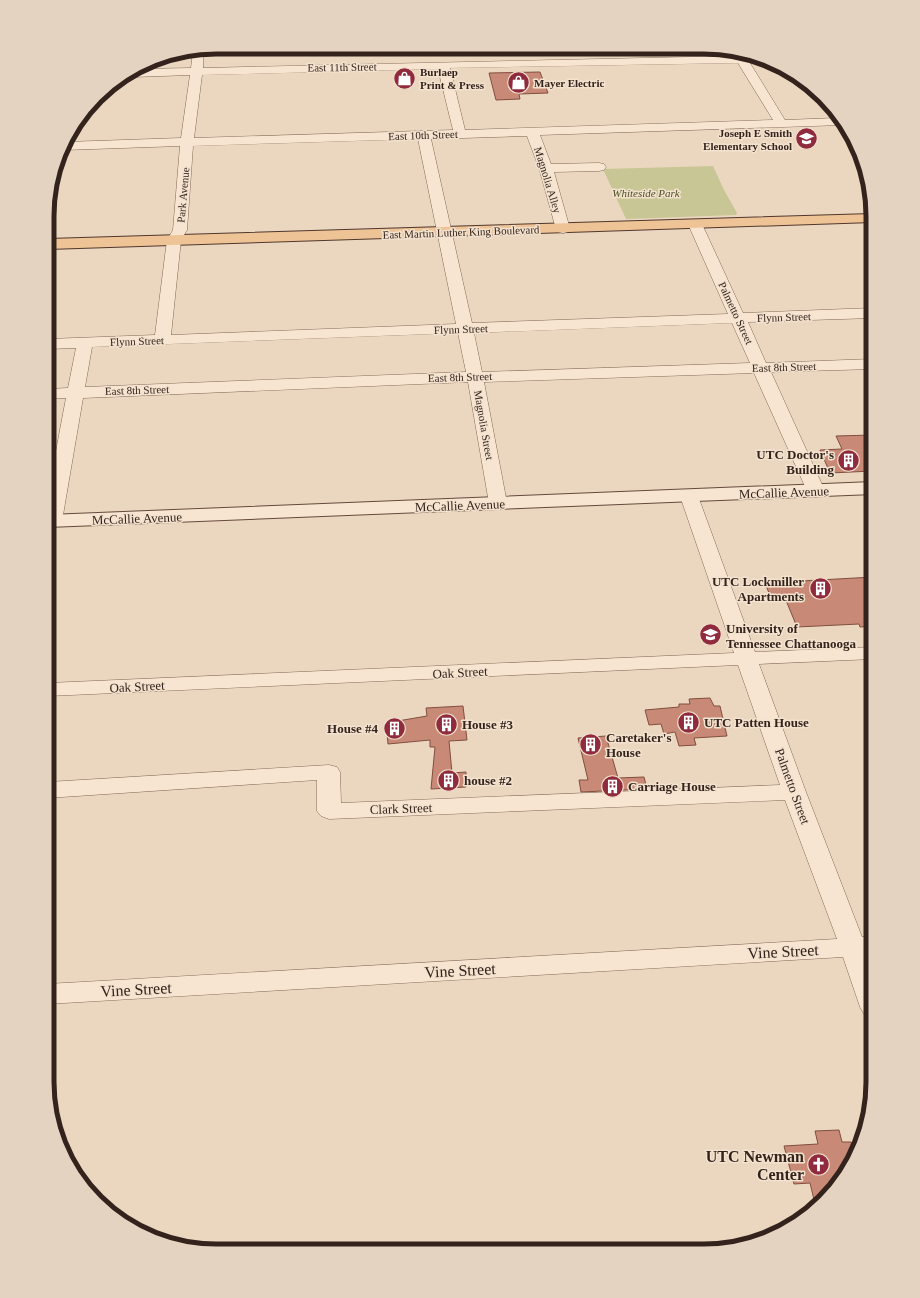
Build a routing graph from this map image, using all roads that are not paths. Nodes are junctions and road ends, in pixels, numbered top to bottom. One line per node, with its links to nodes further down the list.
1 (198, 55): 5 (street, Park Avenue)
2 (732, 56): 4 (street, East 11th Street)
3 (741, 59): 8 (street)
4 (443, 65): 5 (street, East 11th Street); 10 (street)
5 (196, 71): 6 (street, East 11th Street); 12 (street, Park Avenue)
6 (142, 73)
7 (836, 122): 8 (street, East 10th Street)
8 (781, 124): 9 (street, East 10th Street)
9 (532, 131): 10 (street, East 10th Street); 15 (street, Magnolia Alley)
10 (460, 134): 11 (street, East 10th Street)
11 (424, 135): 12 (street, East 10th Street); 19 (street, Magnolia Street)
12 (187, 142): 13 (street, East 10th Street); 20 (street, Park Avenue)
13 (71, 146)
14 (599, 167): 15 (street)
15 (546, 168): 18 (street, Magnolia Alley)
16 (866, 218): 17 (main road, East Martin Luther King Boulevard)
17 (695, 224): 18 (main road, East Martin Luther King Boulevard); 23 (street, Palmetto Street)
18 (563, 229): 19 (main road, East Martin Luther King Boulevard)
19 (445, 232): 20 (main road, East Martin Luther King Boulevard); 24 (street, Magnolia Street)
20 (174, 240): 21 (main road, East Martin Luther King Boulevard); 25 (street, Park Avenue)
21 (54, 244)
22 (866, 313): 23 (street, Flynn Street)
23 (739, 319): 24 (street, Flynn Street); 29 (street, Palmetto Street)
24 (465, 329): 25 (street, Flynn Street); 30 (street, Magnolia Street)
25 (162, 340): 26 (street, Flynn Street)
26 (85, 343): 27 (street, Flynn Street); 31 (street)
27 (54, 344)
28 (866, 364): 29 (street, East 8th Street)
29 (761, 368): 30 (street, East 8th Street); 34 (street, Palmetto Street)
30 (475, 377): 31 (street, East 8th Street); 37 (street, Magnolia Street)
31 (76, 393): 32 (street, East 8th Street); 36 (street)
32 (54, 394)
33 (866, 488): 34 (main road, McCallie Avenue)
34 (816, 491): 35 (main road, McCallie Avenue)
35 (689, 496): 37 (main road, McCallie Avenue); 40 (street, Palmetto Street)
36 (54, 501)
37 (498, 503): 38 (main road, McCallie Avenue)
38 (54, 521)
39 (866, 653): 40 (street, Oak Street)
40 (748, 659): 41 (street, Oak Street); 43 (street, Palmetto Street)
41 (54, 690)
42 (54, 790): 43 (street, Clark Street)
43 (794, 792): 44 (street, Palmetto Street)
44 (863, 946): 45 (street, Palmetto Street); 46 (street, Vine Street)
45 (866, 964)
46 (54, 994)

